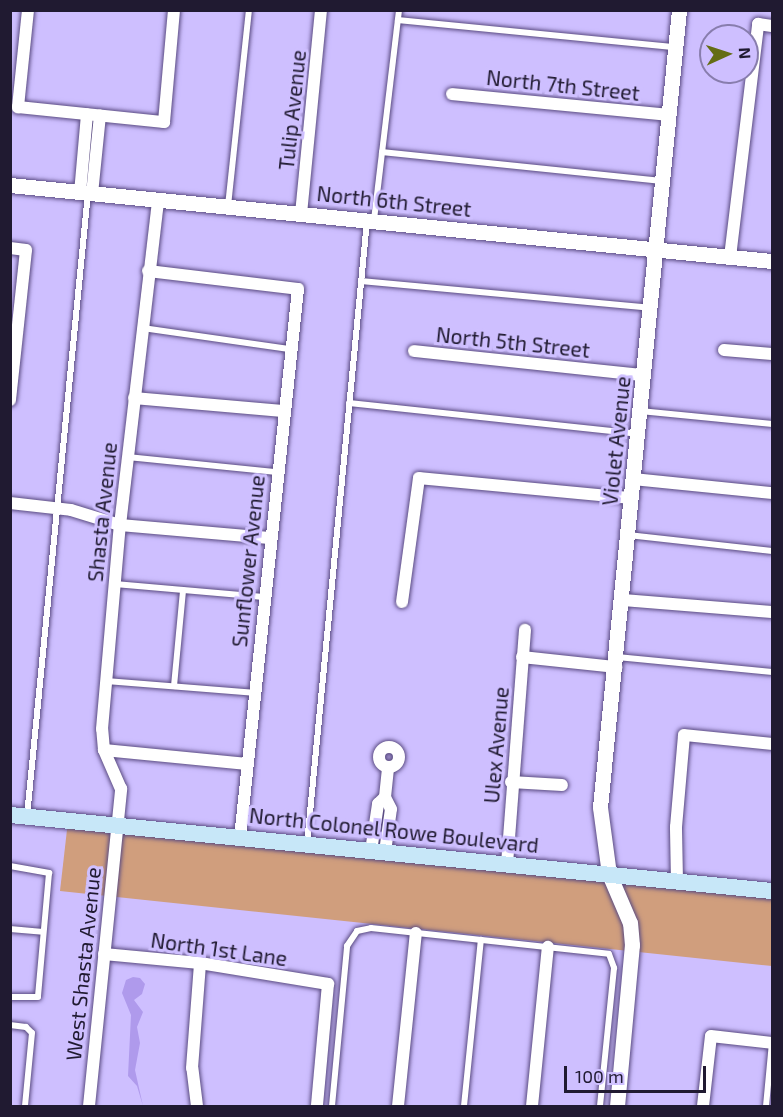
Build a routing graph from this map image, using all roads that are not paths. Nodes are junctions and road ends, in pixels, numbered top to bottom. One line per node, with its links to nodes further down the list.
1 (28, 10): 11 (street)
2 (174, 10): 13 (street)
3 (249, 10): 20 (lane)
4 (321, 10): 21 (street, Tulip Avenue)
5 (399, 10): 7 (lane)
6 (679, 10): 9 (street, Violet Avenue)
7 (398, 20): 9 (lane); 14 (lane)
8 (772, 26): 25 (street)
9 (675, 47): 12 (street, Violet Avenue)
10 (452, 94): 12 (street, North 7th Street)
11 (87, 114): 13 (street); 15 (street)
12 (669, 115): 16 (street, Violet Avenue)
13 (100, 116): 15 (street)
14 (382, 152): 16 (lane); 22 (lane)
15 (90, 155): 18 (street)
16 (663, 181): 24 (street, Violet Avenue)
17 (10, 185): 18 (street, North 6th Street)
18 (87, 193): 19 (street, North 6th Street); 49 (lane)
19 (158, 200): 20 (street, North 6th Street); 27 (street, Shasta Avenue)
20 (228, 209): 21 (street, North 6th Street)
21 (301, 214): 22 (street, North 6th Street)
22 (370, 220): 24 (street, North 6th Street); 28 (lane)
23 (10, 248): 37 (street)
24 (655, 248): 25 (street, North 6th Street); 29 (street, Violet Avenue)
25 (730, 257): 26 (street, North 6th Street)
26 (772, 261)
27 (148, 271): 30 (street, Shasta Avenue); 31 (street, Sunflower Avenue)
28 (360, 281): 29 (lane); 38 (lane)
29 (650, 308): 35 (street, Violet Avenue)
30 (142, 328): 31 (lane); 36 (street, Shasta Avenue)
31 (290, 349): 39 (street, Sunflower Avenue)
32 (724, 350): 34 (street)
33 (414, 351): 35 (street, North 5th Street)
34 (772, 354)
35 (643, 375): 40 (street, Violet Avenue)
36 (134, 398): 39 (street); 43 (street, Shasta Avenue)
37 (10, 400)
38 (349, 403): 42 (lane); 76 (lane)
39 (282, 411): 44 (street, Sunflower Avenue)
40 (640, 411): 41 (lane); 42 (street, Violet Avenue)
41 (772, 424)
42 (637, 434): 45 (street, Violet Avenue)
43 (128, 457): 44 (lane); 50 (street, Shasta Avenue)
44 (276, 472): 52 (street, Sunflower Avenue)
45 (633, 479): 46 (street); 47 (street, Violet Avenue)
46 (772, 493)
47 (631, 498): 51 (street, Violet Avenue); 58 (street)
48 (10, 503): 49 (street)
49 (58, 508): 50 (street); 73 (lane)
50 (120, 525): 52 (street); 54 (street, Shasta Avenue)
51 (628, 535): 53 (lane); 57 (street, Violet Avenue)
52 (269, 538): 56 (street, Sunflower Avenue)
53 (772, 550)
54 (115, 584): 55 (lane); 64 (street, Shasta Avenue)
55 (183, 590): 56 (lane); 65 (lane)
56 (264, 597): 66 (street, Sunflower Avenue)
57 (624, 600): 59 (street); 62 (street, Violet Avenue)
58 (402, 602)
59 (772, 612)
60 (525, 630): 61 (street, Ulex Avenue)
61 (522, 657): 62 (street); 71 (street, Ulex Avenue)
62 (616, 662): 63 (lane); 80 (street, Violet Avenue)
63 (772, 672)
64 (106, 681): 65 (lane); 68 (street, Shasta Avenue)
65 (174, 687): 66 (lane)
66 (254, 693): 69 (street, Sunflower Avenue)
67 (772, 744): 81 (street)
68 (104, 750): 69 (street); 74 (street, Shasta Avenue)
69 (247, 764): 75 (street, Sunflower Avenue)
70 (388, 767): 77 (street)
71 (511, 782): 72 (street); 78 (street, Ulex Avenue)
72 (562, 785)
73 (19, 816): 74 (main road, North Colonel Rowe Boulevard)
74 (116, 826): 75 (main road, North Colonel Rowe Boulevard); 88 (street, West Shasta Avenue)
75 (240, 838): 76 (main road, North Colonel Rowe Boulevard)
76 (307, 845): 77 (main road, North Colonel Rowe Boulevard)
77 (378, 852): 78 (main road, North Colonel Rowe Boulevard)
78 (507, 864): 80 (main road, North Colonel Rowe Boulevard)
79 (10, 866): 84 (lane)
80 (609, 874): 81 (main road, North Colonel Rowe Boulevard); 102 (street, Violet Avenue)
81 (677, 881): 82 (main road, North Colonel Rowe Boulevard)
82 (772, 891)
83 (10, 929): 84 (lane)
84 (43, 932): 90 (lane)
85 (416, 933): 86 (lane); 97 (lane); 98 (street)
86 (481, 940): 87 (lane); 99 (lane)
87 (548, 947): 100 (street); 101 (lane)
88 (104, 954): 89 (street, North 1st Lane); 94 (street, West Shasta Avenue)
89 (200, 963): 95 (street); 96 (street, North 1st Lane)
90 (10, 997)
91 (10, 1025): 93 (lane)
92 (772, 1043): 103 (street); 104 (lane)
93 (25, 1107)
94 (89, 1107)
95 (197, 1107)
96 (316, 1107)
97 (332, 1107)
98 (398, 1107)
99 (464, 1107)
100 (532, 1107)
101 (600, 1107)
102 (617, 1107)
103 (704, 1107)
104 (766, 1107)

